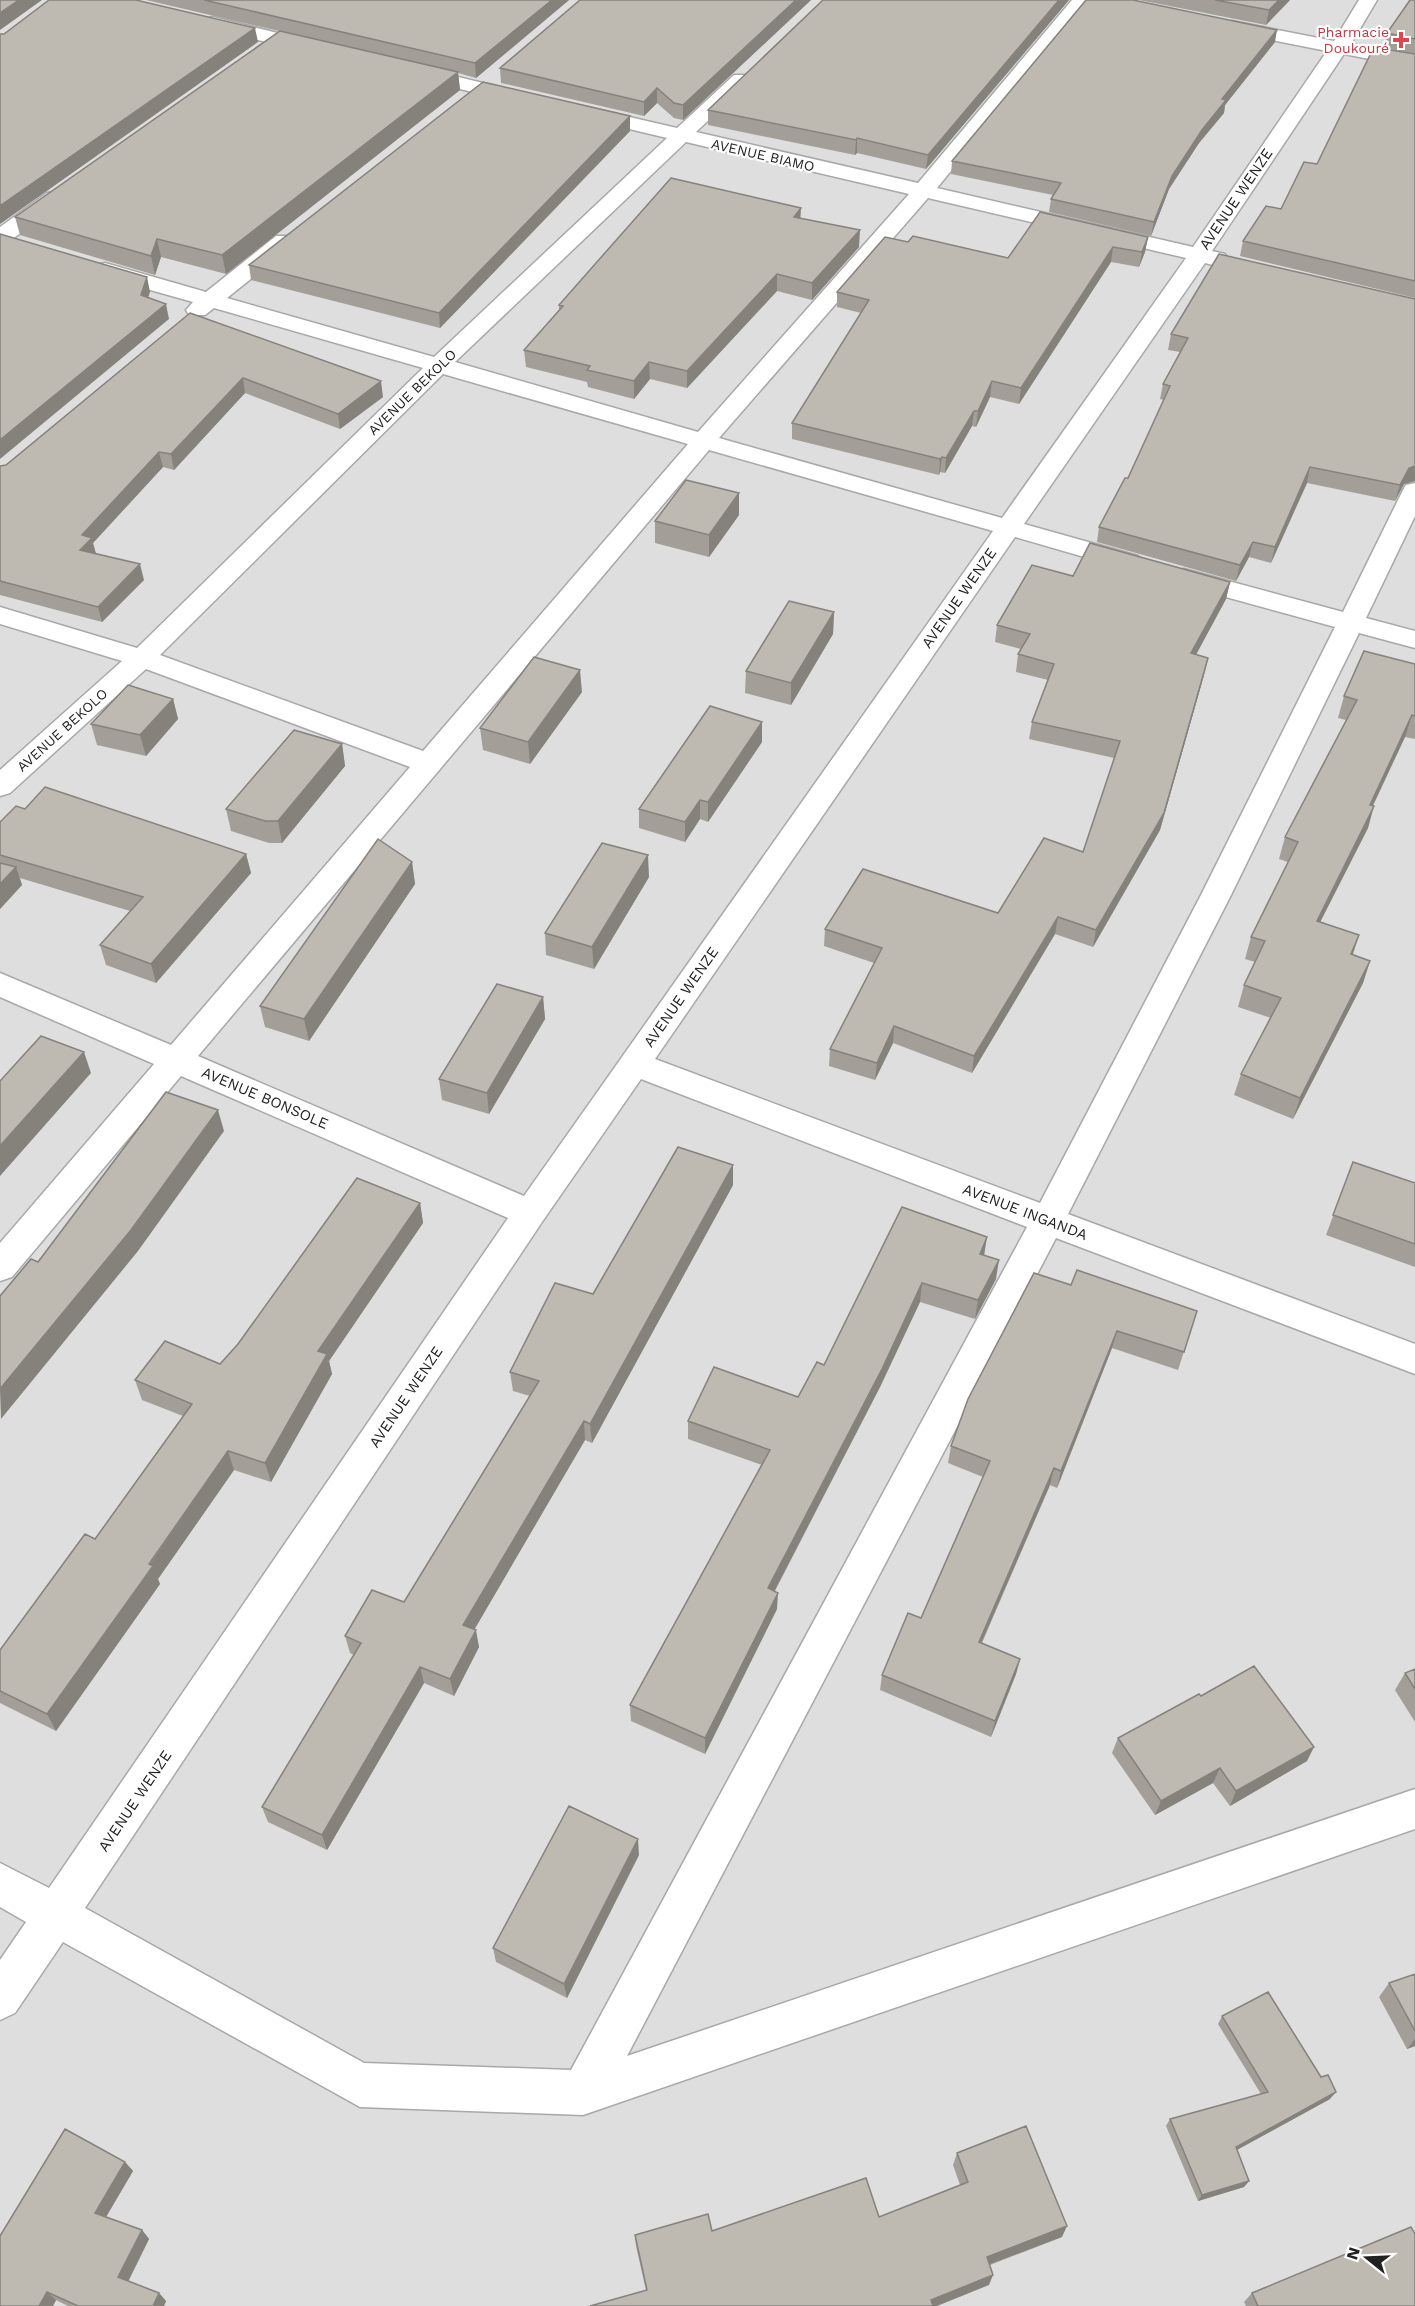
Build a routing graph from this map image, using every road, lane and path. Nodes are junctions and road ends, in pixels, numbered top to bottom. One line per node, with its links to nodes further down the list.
1 (1082, 0): 19 (street)
2 (1368, 0): 6 (street, AVENUE WENZE)
3 (190, 18): 5 (street)
4 (1213, 23): 6 (street)
5 (279, 39): 7 (street); 8 (street)
6 (1339, 48): 9 (street); 22 (street, AVENUE WENZE)
7 (260, 52)
8 (334, 52)
9 (1415, 62)
10 (757, 64): 17 (street, AVENUE BEKOLO)
11 (401, 69): 13 (street)
12 (497, 74): 13 (street)
13 (479, 88): 14 (street); 15 (street)
14 (461, 103)
15 (547, 104)
16 (569, 109): 17 (street, AVENUE BIAMO)
17 (681, 136): 19 (street, AVENUE BIAMO); 27 (street, AVENUE BEKOLO)
18 (67, 189): 21 (street)
19 (922, 192): 22 (street, AVENUE BIAMO); 28 (street)
20 (302, 227): 25 (street)
21 (7, 240)
22 (1199, 255): 23 (street, AVENUE BIAMO); 30 (street, AVENUE WENZE)
23 (1233, 263)
24 (88, 265): 25 (street)
25 (208, 300): 26 (street); 27 (street)
26 (181, 323)
27 (438, 366): 28 (street); 34 (street, AVENUE BEKOLO)
28 (705, 439): 30 (street); 35 (street)
29 (1415, 490): 32 (street)
30 (1007, 528): 32 (street); 39 (street, AVENUE WENZE)
31 (0, 615): 34 (street)
32 (1352, 623): 33 (street); 41 (street)
33 (1415, 640)
34 (142, 658): 35 (street); 36 (street, AVENUE BEKOLO)
35 (428, 763): 38 (street)
36 (0, 786)
37 (0, 984): 38 (street, AVENUE BONSOLE)
38 (177, 1060): 40 (street, AVENUE BONSOLE); 42 (street)
39 (634, 1064): 40 (street, AVENUE WENZE); 41 (street, AVENUE INGANDA)
40 (531, 1213): 46 (street, AVENUE WENZE)
41 (1049, 1221): 43 (street, AVENUE INGANDA); 48 (street)
42 (0, 1267)
43 (1415, 1359)
44 (1415, 1809): 48 (street)
45 (0, 1884): 46 (street)
46 (57, 1916): 47 (street, AVENUE WENZE); 48 (street)
47 (0, 1998)
48 (583, 2093)

